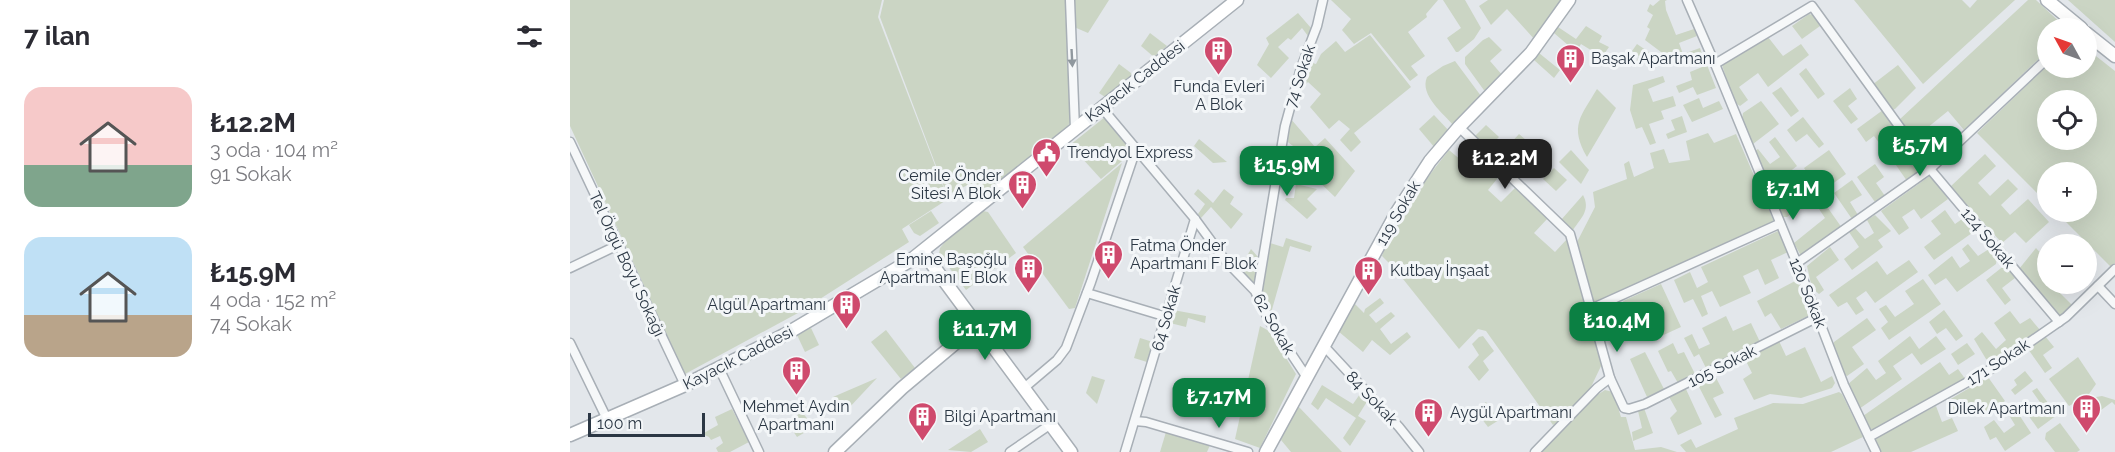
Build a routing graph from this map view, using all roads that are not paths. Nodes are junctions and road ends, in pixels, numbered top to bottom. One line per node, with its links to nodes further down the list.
1 (1070, 0): 14 (street, one-way to 14)
2 (1237, 0): 12 (main road, Kayacık Caddesi)
3 (1323, 0): 27 (street, 74 Sokak)
4 (1569, 0): 13 (main road, 119 Sokak)
5 (1687, 0): 10 (street, 120 Sokak)
6 (2047, 0): 7 (main road)
7 (2068, 18)
8 (2097, 42): 9 (main road)
9 (2115, 56)
10 (1715, 64): 17 (street, 124 Sokak); 19 (street, 120 Sokak)
11 (2037, 68): 17 (street)
12 (1102, 108): 14 (main road, Kayacık Caddesi); 16 (street, 62 Sokak)
13 (1459, 127): 29 (street); 35 (main road, 119 Sokak)
14 (1075, 129): 21 (main road, Kayacık Caddesi)
15 (570, 142): 20 (street, Tel Örgü Boyu Sokağı)
16 (1136, 148): 18 (street, 62 Sokak); 26 (street)
17 (1930, 169): 22 (street); 32 (street, 124 Sokak)
18 (1195, 219): 27 (street, 62 Sokak); 30 (street, 64 Sokak)
19 (1779, 224): 22 (street, 120 Sokak); 29 (street)
20 (618, 245): 23 (street); 39 (street, Tel Örgü Boyu Sokağı)
21 (923, 252): 33 (main road); 36 (main road, Kayacık Caddesi)
22 (1797, 263): 31 (street, 120 Sokak)
23 (570, 268)
24 (2115, 269): 25 (street, 171 Sokak)
25 (2098, 286): 28 (street); 32 (street, 171 Sokak)
26 (1087, 293): 30 (street); 40 (street)
27 (1257, 295): 37 (street, 62 Sokak)
28 (2115, 304)
29 (1592, 309): 38 (street)
30 (1167, 317): 42 (street, 64 Sokak)
31 (1818, 317): 38 (street, 105 Sokak); 45 (street, 120 Sokak)
32 (2059, 322): 45 (street, 171 Sokak)
33 (977, 325): 40 (main road); 47 (main road)
34 (570, 343): 41 (street)
35 (1324, 346): 37 (main road, 119 Sokak); 53 (street, 84 Sokak)
36 (719, 368): 39 (main road, Kayacık Caddesi); 46 (street)
37 (1306, 376): 52 (main road, 119 Sokak)
38 (1610, 378): 54 (street)
39 (685, 385): 41 (main road, Kayacık Caddesi)
40 (1024, 388): 43 (main road)
41 (608, 419): 44 (main road, Kayacık Caddesi)
42 (1135, 422): 50 (street, 64 Sokak); 51 (street)
43 (1051, 424): 48 (street); 49 (main road)
44 (570, 435)
45 (1869, 437): 55 (street, 120 Sokak)
46 (759, 452)
47 (835, 452)
48 (1010, 452)
49 (1071, 452)
50 (1125, 452)
51 (1248, 452)
52 (1266, 452)
53 (1419, 452)
54 (1535, 452)
55 (1876, 452)

